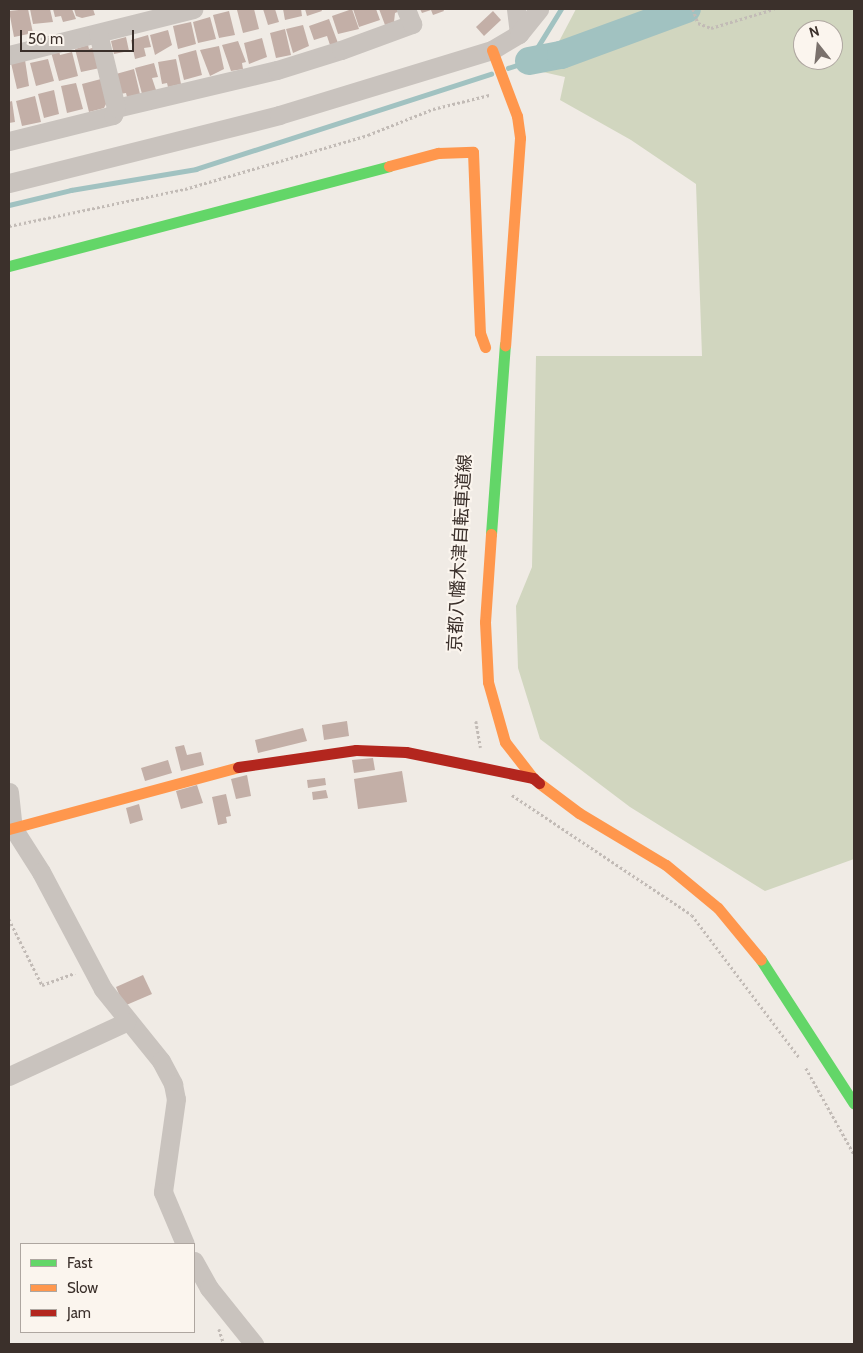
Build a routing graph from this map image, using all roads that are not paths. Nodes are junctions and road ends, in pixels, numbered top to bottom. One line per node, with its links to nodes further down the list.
1 (193, 9): 5 (street)
2 (406, 9): 9 (street)
3 (516, 9): 6 (street)
4 (539, 9): 6 (street)
5 (98, 33): 8 (street); 9 (street)
6 (520, 34): 7 (street)
7 (493, 52): 11 (street); 14 (street)
8 (9, 55)
9 (116, 108): 10 (street)
10 (9, 141)
11 (9, 183)
12 (9, 266): 13 (street)
13 (485, 347)
14 (533, 778): 16 (street); 19 (street)
15 (9, 792): 16 (street)
16 (11, 829): 17 (street)
17 (126, 1022): 18 (street); 20 (street)
18 (9, 1076)
19 (854, 1104)
20 (185, 1243)
21 (195, 1263): 22 (street)
22 (254, 1344)

